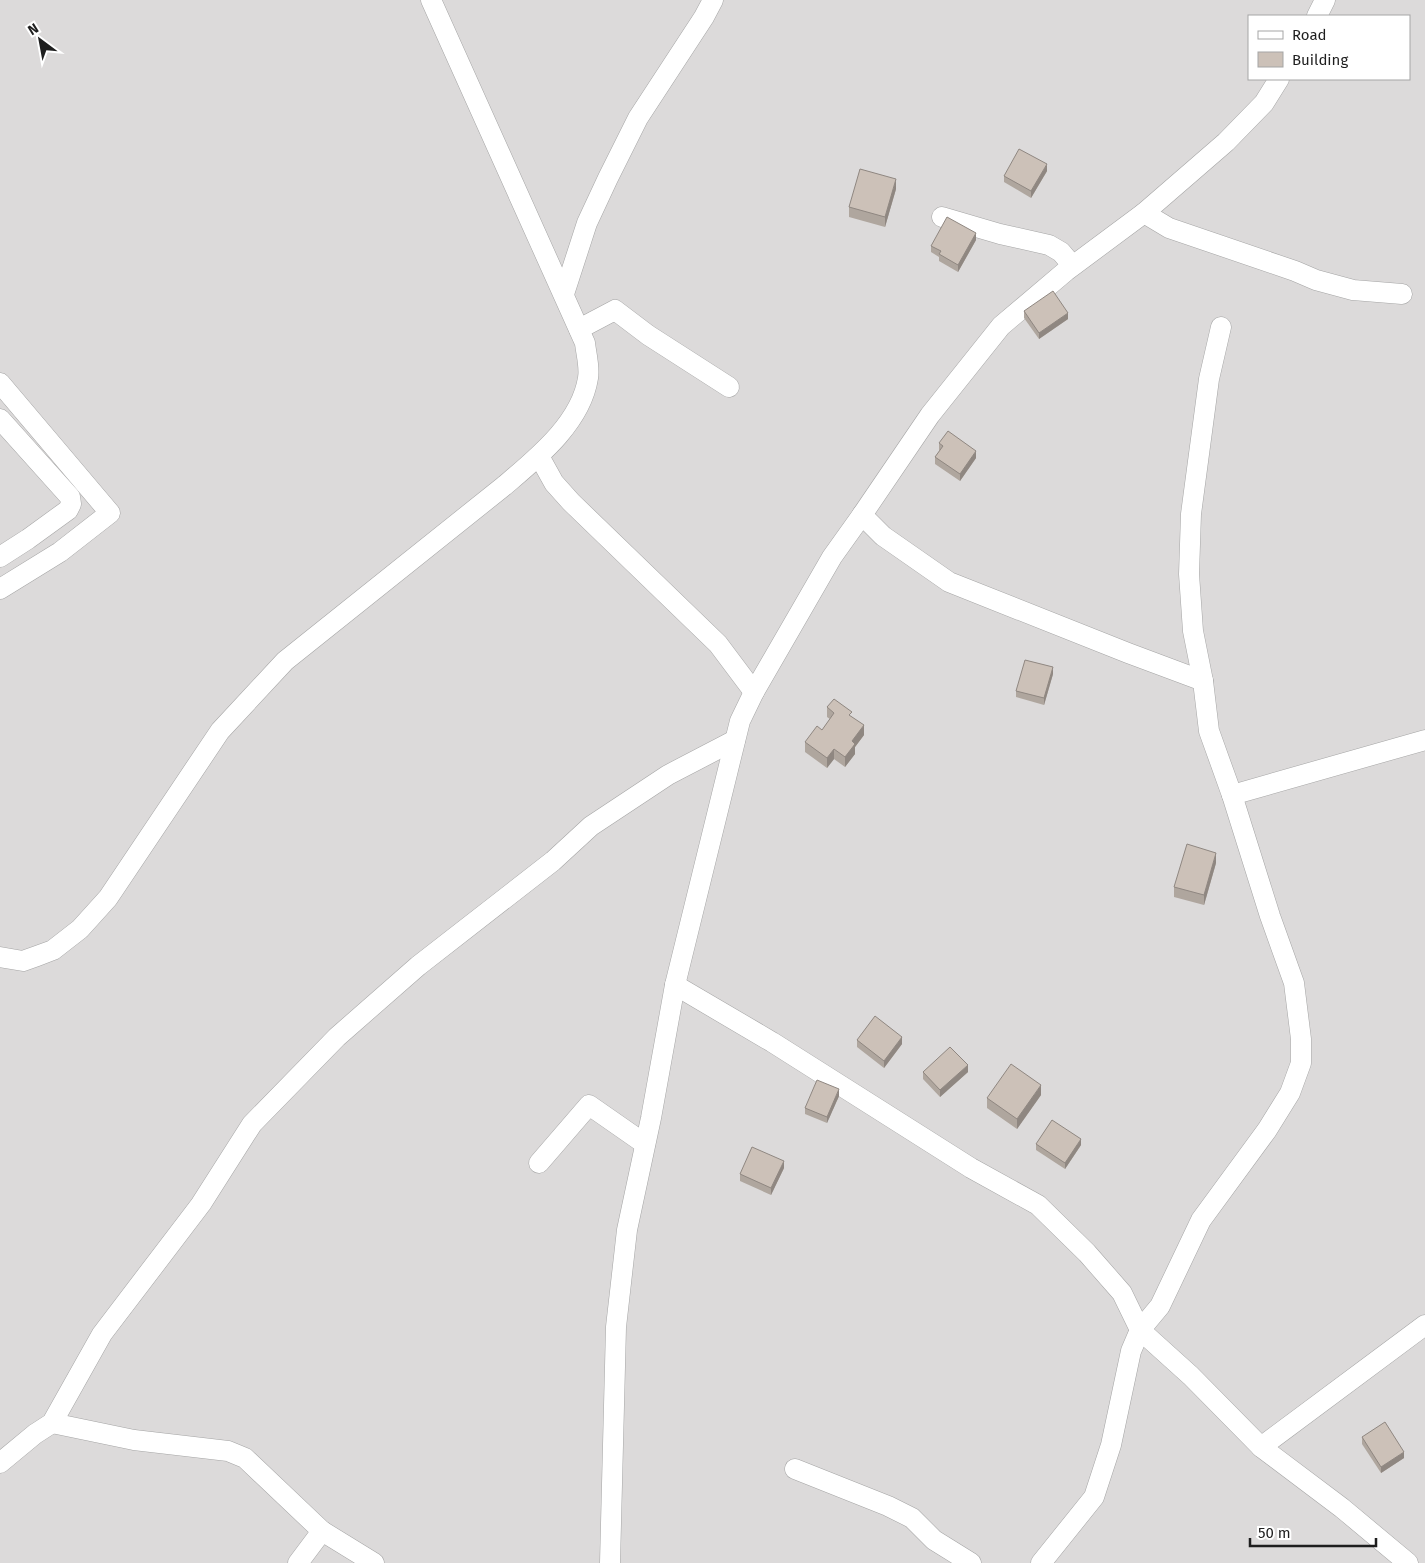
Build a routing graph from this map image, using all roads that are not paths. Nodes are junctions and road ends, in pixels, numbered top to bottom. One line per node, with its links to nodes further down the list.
1 (432, 0): 9 (street)
2 (713, 0): 9 (street)
3 (1326, 0): 4 (street)
4 (1318, 15)
5 (1278, 80): 6 (street)
6 (1144, 212): 8 (street); 10 (street)
7 (942, 217): 8 (street)
8 (1072, 265): 17 (street)
9 (564, 294): 12 (street)
10 (1402, 294)
11 (1221, 327): 20 (street)
12 (579, 329): 14 (street); 16 (street)
13 (0, 382): 19 (street)
14 (729, 387)
15 (0, 419): 18 (street)
16 (539, 456): 21 (street); 25 (street)
17 (862, 515): 20 (street); 21 (street)
18 (0, 557)
19 (0, 588)
20 (1203, 681): 24 (street)
21 (754, 692): 22 (street)
22 (736, 740): 26 (street); 31 (street)
23 (1425, 740): 24 (street)
24 (1232, 794): 30 (street)
25 (0, 957)
26 (676, 984): 27 (street); 30 (street)
27 (645, 1144): 28 (street); 38 (street)
28 (539, 1163)
29 (1425, 1325): 32 (street)
30 (1140, 1330): 32 (street); 40 (street)
31 (52, 1422): 33 (street); 35 (street)
32 (1261, 1447): 41 (street)
33 (0, 1463)
34 (795, 1469): 39 (street)
35 (322, 1531): 36 (street); 37 (street)
36 (298, 1563)
37 (374, 1563)
38 (610, 1563)
39 (971, 1563)
40 (1041, 1563)
41 (1408, 1563)

